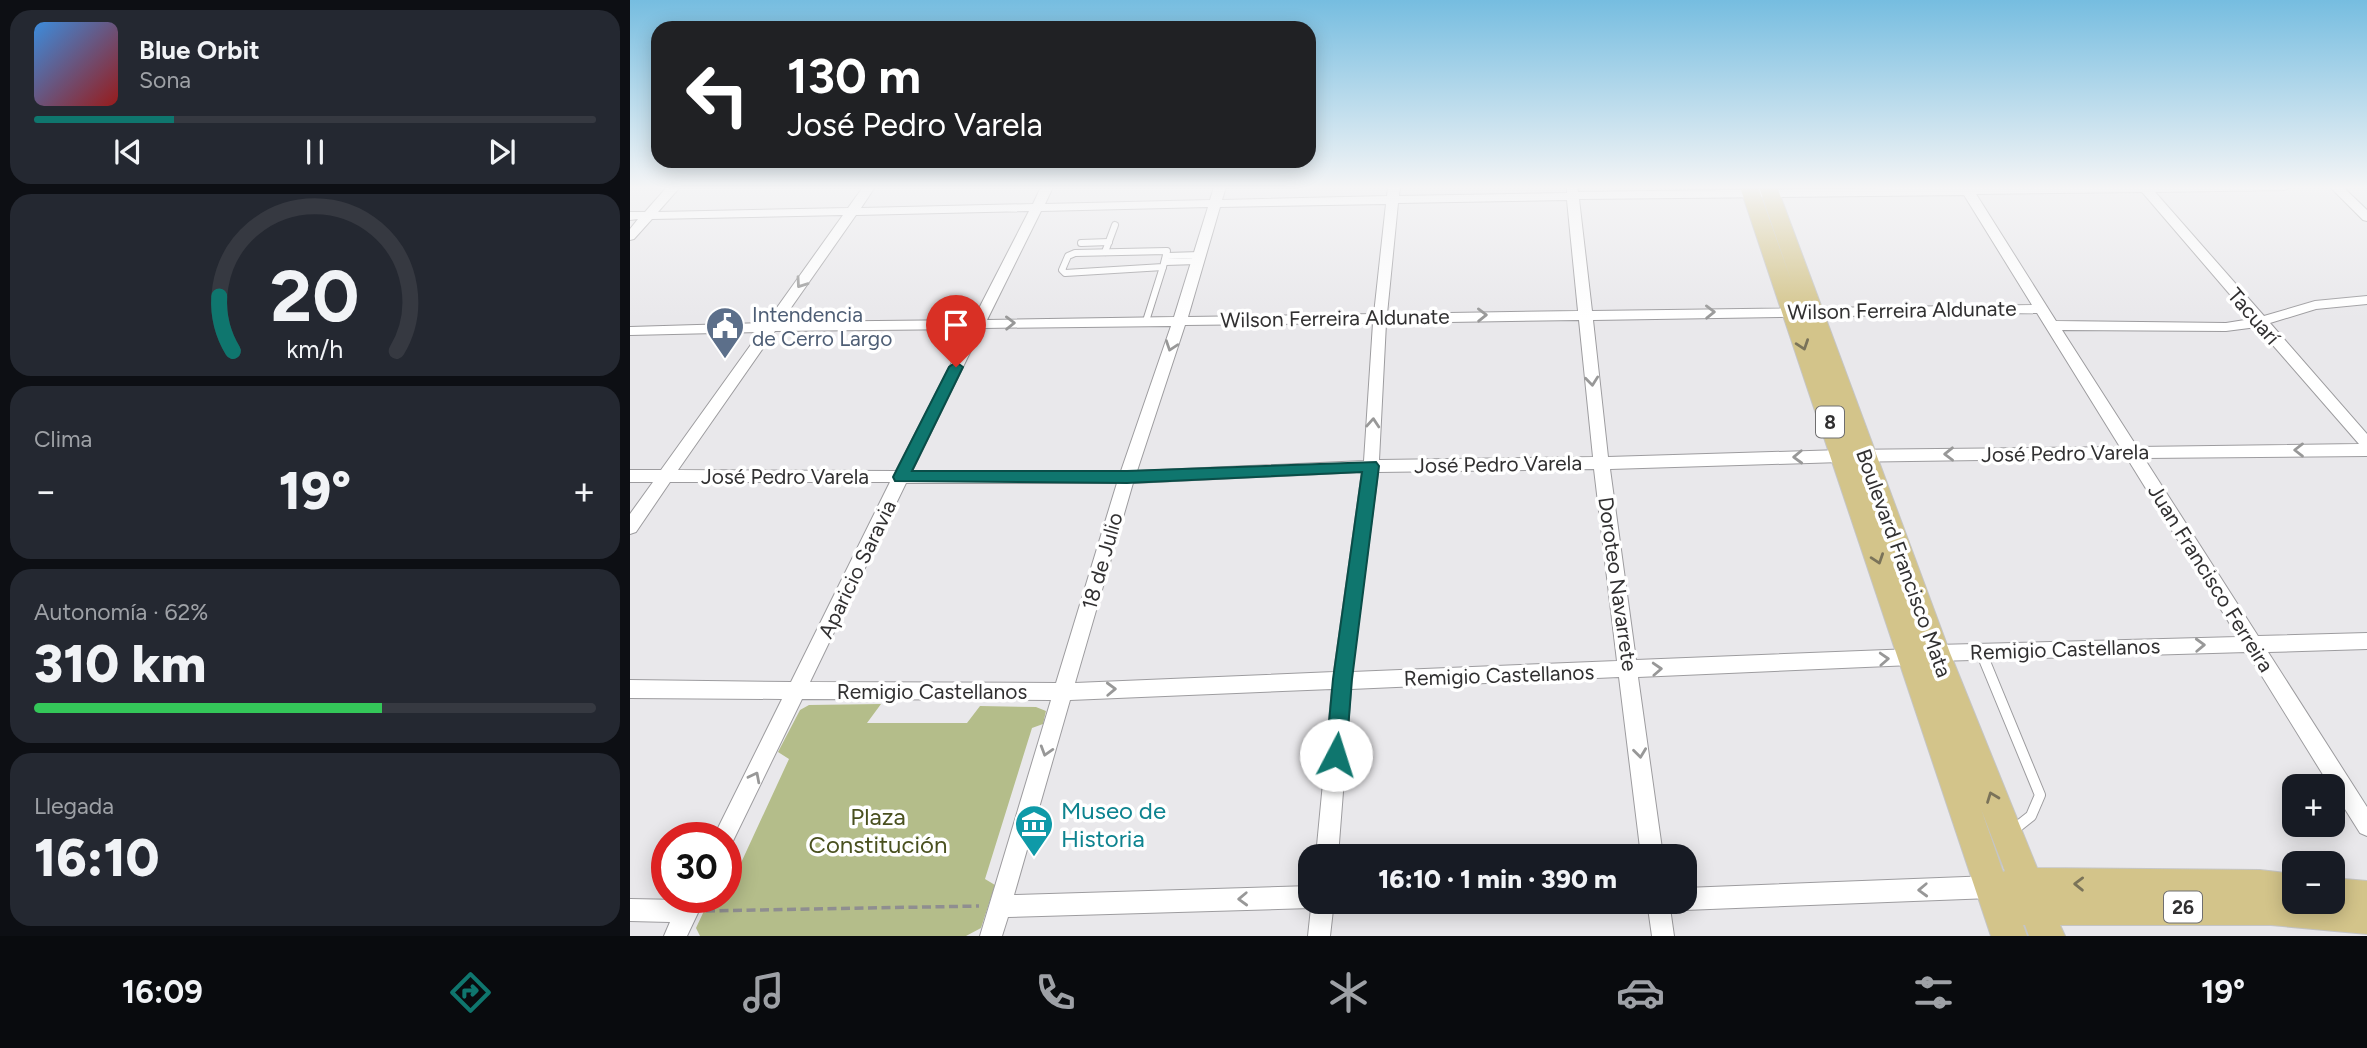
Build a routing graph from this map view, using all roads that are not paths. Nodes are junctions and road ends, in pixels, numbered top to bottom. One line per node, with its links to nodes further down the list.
1 (838, 231): 25 (street, one-way to 25)
2 (1025, 231): 23 (street, Aparicio Saravia)
3 (1113, 231): 10 (lane)
4 (1207, 231): 13 (street, 18 de Julio)
5 (1389, 231): 19 (street)
6 (1576, 231): 18 (street, Doroteo Navarrete)
7 (1774, 231): 17 (main road, Boulevard Francisco Mata / 8)
8 (1992, 231): 16 (street, Juan Francisco Ferreira)
9 (2181, 231): 22 (street, Tacuarí)
10 (1109, 242): 11 (lane); 12 (lane)
11 (1081, 243)
12 (1105, 252): 14 (lane); 14 (lane)
13 (1199, 258): 14 (lane); 20 (street, 18 de Julio)
14 (1165, 262): 21 (lane)
15 (2367, 300): 22 (street)
16 (2041, 309): 17 (street, Wilson Ferreira Aldunate); 24 (street, Juan Francisco Ferreira)
17 (1801, 311): 18 (street, Wilson Ferreira Aldunate, one-way to 17); 30 (main road, Boulevard Francisco Mata / 8); 31 (main road, Boulevard Francisco Mata / 8, one-way to 31)
18 (1584, 314): 19 (street, Wilson Ferreira Aldunate, one-way to 18); 32 (street, Doroteo Navarrete, one-way to 32)
19 (1380, 317): 20 (street, Wilson Ferreira Aldunate); 33 (street, one-way to 19)
20 (1180, 320): 21 (street, Wilson Ferreira Aldunate); 37 (street, 18 de Julio, one-way to 37)
21 (1146, 321): 23 (street, Wilson Ferreira Aldunate, one-way to 21)
22 (2259, 323): 24 (street); 27 (street, Tacuarí)
23 (978, 324): 25 (street, Wilson Ferreira Aldunate); 36 (street, Aparicio Saravia)
24 (2051, 326): 29 (street, Juan Francisco Ferreira)
25 (770, 327): 26 (street, Wilson Ferreira Aldunate); 35 (street)
26 (630, 331)
27 (2367, 444)
28 (2367, 450): 29 (street, José Pedro Varela, one-way to 29)
29 (2132, 452): 30 (street, José Pedro Varela, one-way to 30); 40 (street, Juan Francisco Ferreira)
30 (1866, 455): 31 (street, José Pedro Varela); 42 (main road, Boulevard Francisco Mata / 8)
31 (1842, 456): 32 (street, José Pedro Varela, one-way to 32); 42 (main road, Boulevard Francisco Mata / 8, one-way to 42)
32 (1601, 463): 33 (street, José Pedro Varela); 43 (street, Doroteo Navarrete)
33 (1371, 466): 37 (street, José Pedro Varela); 44 (street)
34 (630, 476): 35 (street, José Pedro Varela)
35 (667, 476): 36 (street, José Pedro Varela); 38 (street)
36 (901, 477): 37 (street, José Pedro Varela); 46 (street, Aparicio Saravia)
37 (1127, 477): 47 (street, 18 de Julio)
38 (630, 527)
39 (2367, 640): 40 (street, Remigio Castellanos)
40 (2252, 644): 41 (street, Remigio Castellanos, one-way to 40); 49 (street, Juan Francisco Ferreira)
41 (1981, 652): 42 (street, Remigio Castellanos); 50 (lane)
42 (1924, 655): 43 (street, Remigio Castellanos, one-way to 42); 50 (main road, Boulevard Francisco Mata / 8, one-way to 42); 62 (main road, Boulevard Francisco Mata / 8)
43 (1630, 670): 44 (street, Remigio Castellanos); 52 (street, Doroteo Navarrete, one-way to 52)
44 (1342, 679): 47 (street, Remigio Castellanos, one-way to 44); 51 (street)
45 (630, 689): 46 (street, Remigio Castellanos)
46 (798, 691): 47 (street, Remigio Castellanos); 48 (street, Aparicio Saravia, one-way to 46)
47 (1064, 692): 58 (street, 18 de Julio, one-way to 58)
48 (732, 822)
49 (2367, 825)
50 (2006, 834): 60 (main road, Boulevard Francisco Mata / 8)
51 (1328, 844)
52 (1652, 844)
53 (2282, 890): 60 (main road, 26, one-way to 60)
54 (2345, 896): 56 (main road)
55 (1298, 897): 58 (street, one-way to 58)
56 (2367, 898)
57 (1697, 899): 62 (street, one-way to 57)
58 (1000, 906): 68 (street, 18 de Julio)
59 (651, 908): 61 (street)
60 (2036, 909): 62 (main road, 26); 66 (main road, 26)
61 (630, 910)
62 (2000, 911)
63 (686, 913): 67 (street)
64 (1322, 914): 69 (street)
65 (1660, 914): 70 (street)
66 (2367, 917)
67 (675, 936)
68 (991, 936)
69 (1319, 936)
70 (1663, 936)

